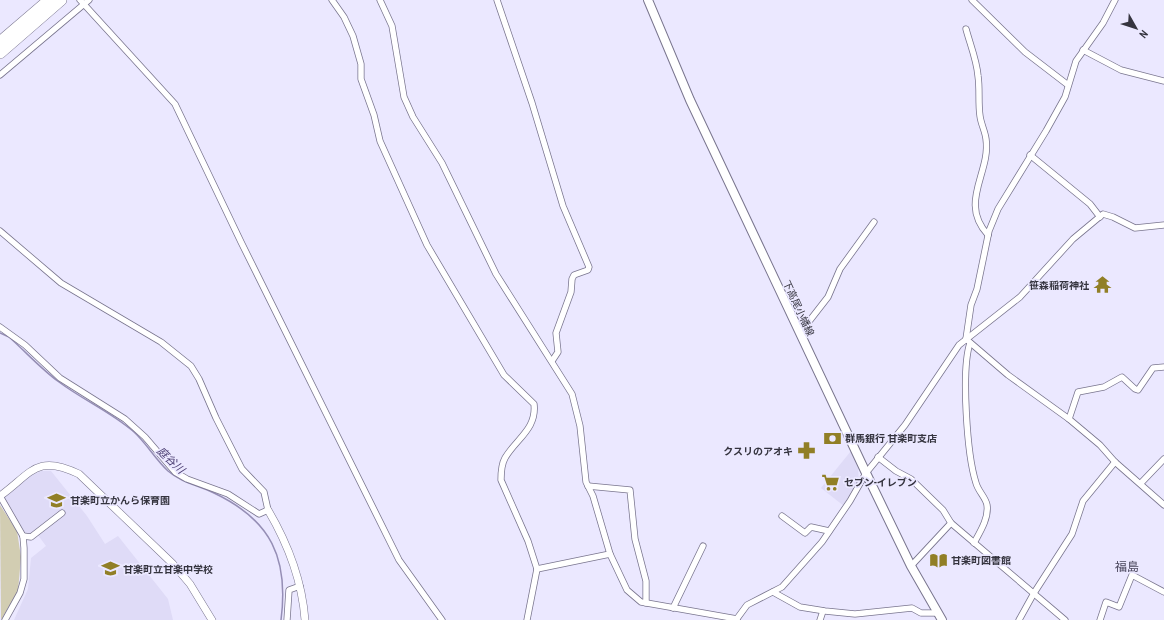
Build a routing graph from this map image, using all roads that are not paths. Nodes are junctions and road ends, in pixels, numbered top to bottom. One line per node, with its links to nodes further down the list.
1 (48, 0): 12 (highway)
2 (61, 0): 14 (highway)
3 (89, 0): 10 (street)
4 (332, 0): 48 (street)
5 (380, 0): 27 (street)
6 (498, 0): 27 (street)
7 (648, 0): 25 (main road, 下高尾小幡線)
8 (972, 0): 17 (street)
9 (1116, 0): 13 (street)
10 (82, 2): 15 (street); 63 (street)
11 (966, 29): 23 (street)
12 (0, 42)
13 (1083, 50): 16 (street); 17 (street)
14 (0, 54)
15 (0, 75)
16 (1164, 81)
17 (1068, 86): 18 (street)
18 (1030, 155): 19 (street); 23 (street)
19 (1100, 217): 21 (street); 26 (street)
20 (874, 222): 25 (street)
21 (1164, 225)
22 (0, 231): 38 (street)
23 (988, 234): 26 (street)
24 (0, 327): 38 (street)
25 (800, 333): 33 (main road, 下高尾小幡線)
26 (968, 341): 29 (street); 30 (street); 44 (street)
27 (552, 362): 35 (street)
28 (1164, 367): 29 (street)
29 (1069, 419): 32 (street)
30 (878, 457): 33 (street); 41 (street)
31 (1164, 459): 34 (street)
32 (1115, 462): 34 (street); 52 (street)
33 (866, 473): 42 (street); 47 (main road, 下高尾小幡線)
34 (1141, 483): 37 (street)
35 (588, 486): 46 (street); 53 (street)
36 (0, 496): 43 (street); 60 (street)
37 (1164, 505)
38 (268, 510): 49 (street)
39 (62, 513): 43 (street)
40 (782, 516): 42 (street)
41 (952, 523): 44 (street); 47 (street)
42 (828, 531): 50 (street)
43 (23, 536): 58 (street)
44 (974, 543): 52 (street)
45 (703, 546): 54 (street)
46 (610, 554): 48 (street); 53 (street)
47 (911, 566): 57 (main road, 下高尾小幡線)
48 (537, 569): 64 (street)
49 (300, 586): 61 (street); 62 (street)
50 (773, 592): 55 (street); 59 (street)
51 (1164, 592): 68 (street)
52 (1034, 593): 66 (street); 67 (street)
53 (646, 603): 54 (street)
54 (673, 608): 59 (street)
55 (823, 611): 56 (street); 65 (street)
56 (855, 617): 57 (street)
57 (940, 617)
58 (6, 619)
59 (736, 619)
60 (212, 620)
61 (287, 620)
62 (305, 620)
63 (442, 620)
64 (527, 620)
65 (820, 620)
66 (1019, 620)
67 (1065, 620)
68 (1100, 620)

